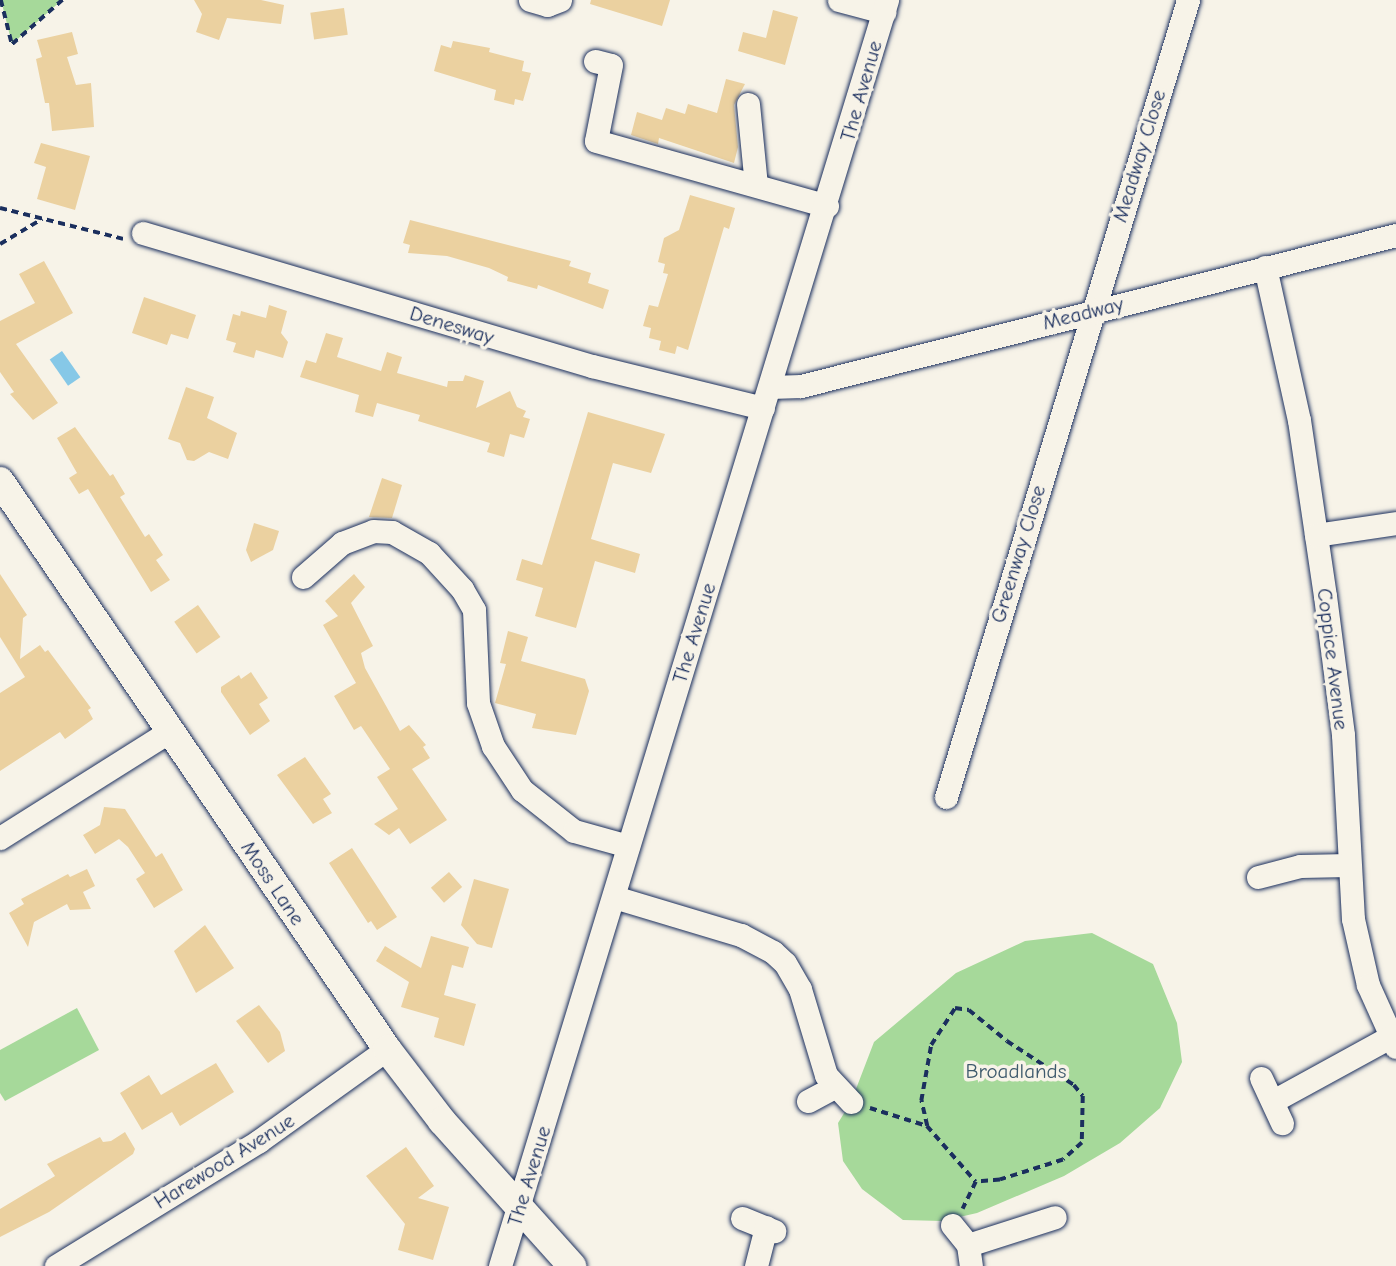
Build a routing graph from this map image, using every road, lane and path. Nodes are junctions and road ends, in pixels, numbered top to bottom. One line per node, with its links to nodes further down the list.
1 (1, 0): 2 (path)
2 (62, 0)
3 (530, 0): 4 (street)
4 (560, 0)
5 (839, 0): 7 (street)
6 (1188, 0): 18 (street, Meadway Close)
7 (885, 6): 11 (street, The Avenue)
8 (594, 61): 10 (street)
9 (748, 104): 10 (street)
10 (756, 186): 11 (street)
11 (827, 206): 19 (street, The Avenue)
12 (0, 208): 13 (path)
13 (42, 219): 14 (path); 16 (path)
14 (143, 233): 19 (street, Denesway)
15 (1396, 235): 17 (street, Meadway)
16 (0, 244)
17 (1265, 267): 18 (street, Meadway); 22 (street, Coppice Avenue)
18 (1090, 311): 19 (street, Meadway); 25 (street, Greenway Close)
19 (767, 397): 27 (street, The Avenue)
20 (1, 484): 24 (street, Moss Lane)
21 (1396, 523): 22 (street)
22 (1316, 535): 28 (street, Coppice Avenue)
23 (303, 577): 27 (street)
24 (170, 731): 26 (street); 32 (street, Moss Lane)
25 (946, 797)
26 (0, 838)
27 (628, 846): 30 (street, The Avenue)
28 (1349, 865): 29 (street); 31 (street, Coppice Avenue)
29 (1258, 877)
30 (614, 897): 34 (street); 40 (street, The Avenue)
31 (1393, 1042): 36 (street)
32 (387, 1049): 40 (street, Moss Lane); 45 (street, Harewood Avenue)
33 (1261, 1078): 36 (street)
34 (843, 1094): 35 (street); 38 (path)
35 (808, 1101)
36 (1273, 1101): 37 (street)
37 (1282, 1123)
38 (927, 1126): 39 (path); 39 (path)
39 (976, 1182): 43 (path)
40 (520, 1208): 46 (street, The Avenue); 47 (street, Moss Lane)
41 (1055, 1217): 44 (street)
42 (743, 1218): 48 (street)
43 (952, 1225): 44 (street)
44 (970, 1256)
45 (56, 1266)
46 (500, 1266)
47 (572, 1266)
48 (756, 1266)

